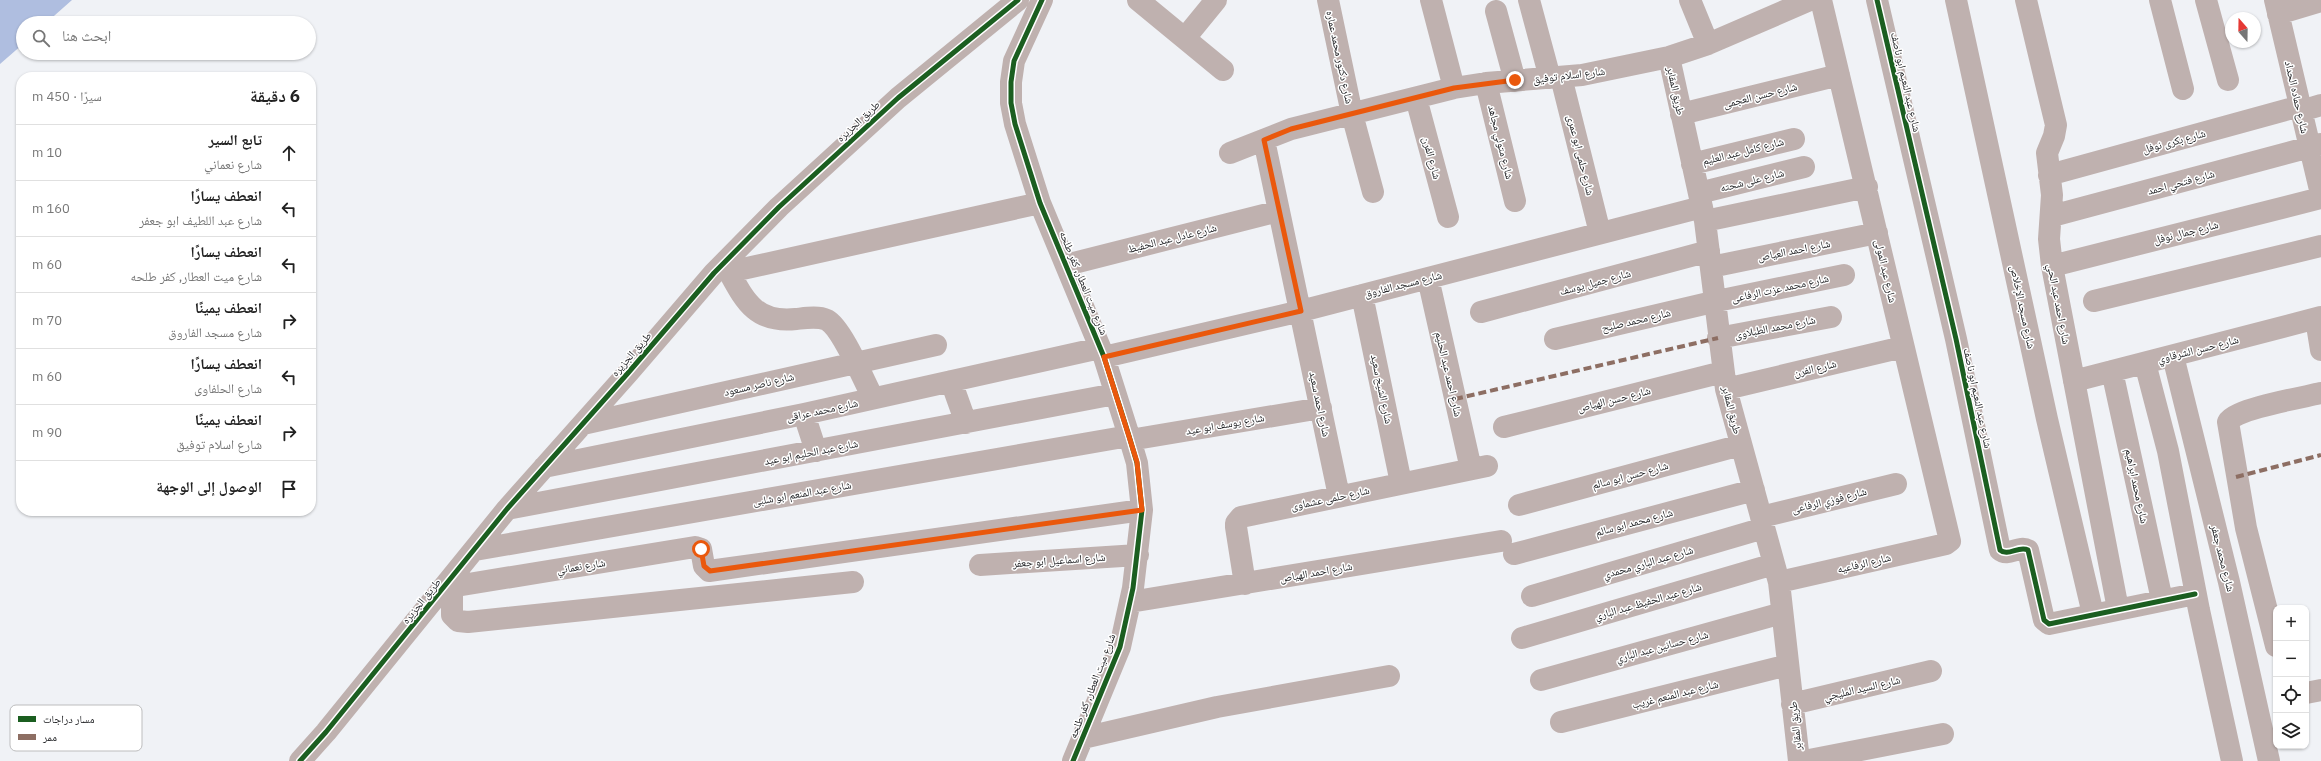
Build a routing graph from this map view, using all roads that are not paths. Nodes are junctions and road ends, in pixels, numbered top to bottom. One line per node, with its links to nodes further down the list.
1 (1018, 0): 57 (street, طريق الجزيره)
2 (1042, 0): 46 (street, شارع ميت العطار, كفر طلحه)
3 (1138, 0): 19 (street)
4 (1216, 0): 19 (street)
5 (1328, 0): 32 (street, شارع دكتور محمد عماره)
6 (1431, 0): 28 (street)
7 (1529, 0): 24 (street, شارع حلمى ابو عمرى)
8 (1690, 0): 20 (street)
9 (1810, 0): 20 (street, شارع اسلام توفيق)
10 (1821, 0): 23 (street, شارع عبد المولى)
11 (1877, 0): 116 (street, شارع عبد النعيم ابو ناصف)
12 (1956, 0): 116 (street, شارع مسجد الإخلاص)
13 (2026, 0): 40 (street, شارع احمد عبد الحي)
14 (2160, 0): 29 (street)
15 (2206, 0): 26 (street)
16 (2321, 1): 17 (street)
17 (2276, 7): 31 (street, شارع حماده الحداد)
18 (1496, 11): 25 (street)
19 (1185, 38): 22 (street)
20 (1708, 44): 21 (street, شارع اسلام توفيق)
21 (1669, 57): 24 (street, شارع اسلام توفيق); 33 (street, طريق المقابر)
22 (1223, 70)
23 (1839, 75): 33 (street, شارع حسن العجمى); 41 (street, شارع عبد المولى)
24 (1555, 77): 25 (street, شارع اسلام توفيق); 51 (street, شارع حلمى ابو عمرى)
25 (1515, 80): 27 (street, شارع اسلام توفيق)
26 (2228, 80)
27 (1486, 83): 28 (street, شارع اسلام توفيق); 45 (street, شارع متولي مجاهد)
28 (1454, 88): 30 (street, شارع اسلام توفيق)
29 (2183, 89)
30 (1416, 98): 32 (street, شارع اسلام توفيق); 50 (street, شارع الفرن)
31 (2307, 107): 36 (street, شارع حماده الحداد); 40 (street, شارع بكرى نوفل)
32 (1352, 114): 35 (street, شارع اسلام توفيق); 42 (street, شارع دكتور محمد عماره)
33 (1681, 114): 38 (street, طريق المقابر)
34 (1794, 139): 38 (street, شارع كامل عبد العليم)
35 (1264, 140): 37 (street, شارع اسلام توفيق); 48 (street, شارع احمد سعيد)
36 (2315, 146): 43 (street, شارع حماده الحداد); 49 (street, شارع فتحي احمد)
37 (1230, 152)
38 (1692, 164): 47 (street, طريق المقابر)
39 (1804, 167): 47 (street, شارع على شحته)
40 (2049, 175): 49 (street, شارع احمد عبد الحي)
41 (1866, 187): 47 (street); 52 (street, شارع عبد المولى)
42 (1374, 192)
43 (2321, 194)
44 (2321, 198): 56 (street, شارع جمال نوفل)
45 (1515, 201)
46 (1040, 202): 55 (street, شارع ميت العطار, كفر طلحه); 57 (street)
47 (1702, 207): 51 (street, شارع مسجد الفاروق); 54 (street, طريق المقابر)
48 (1279, 211): 55 (street, شارع عادل عبد الحفيظ); 63 (street, شارع احمد سعيد)
49 (2052, 216): 56 (street, شارع احمد عبد الحي)
50 (1448, 217)
51 (1600, 233): 59 (street, شارع مسجد الفاروق)
52 (1877, 233): 54 (street, شارع احمد العياص); 70 (street, شارع عبد المولى)
53 (2321, 246): 62 (street)
54 (1710, 259): 61 (street, طريق المقابر); 64 (street, شارع جميل يوسف)
55 (1066, 265): 72 (street, شارع ميت العطار, كفر طلحه)
56 (2052, 266): 78 (street, شارع احمد عبد الحي)
57 (727, 268): 74 (street); 86 (street, طريق الجزيره)
58 (1844, 275): 61 (street, شارع محمد عزت الرفاعى)
59 (1428, 278): 60 (street, شارع مسجد الفاروق); 92 (street, شارع احمد عبد الحليم)
60 (1362, 295): 63 (street, شارع مسجد الفاروق); 93 (street, شارع الشيخ سعيد)
61 (1717, 301): 67 (street, طريق المقابر); 68 (street, شارع محمد صليح)
62 (2094, 301)
63 (1301, 311): 72 (street, شارع مسجد الفاروق); 83 (street, شارع احمد سعيد)
64 (1481, 312)
65 (1831, 317): 67 (street, شارع محمد الطبلاوى)
66 (2319, 318): 71 (street); 73 (street, شارع حسن الشرقاوي)
67 (1718, 338): 77 (street, طريق المقابر)
68 (1555, 339)
69 (936, 345): 74 (street, شارع ناصر مسعود)
70 (1903, 347): 77 (street, شارع الفرن); 101 (street, شارع عبد المولى)
71 (2321, 350)
72 (1102, 353): 79 (street, شارع محمد عراقى); 81 (street, شارع ميت العطار, كفر طلحه)
73 (2173, 356): 75 (street, شارع حسن الشرقاوي); 134 (street, شارع محمد جعفر)
74 (855, 363): 82 (street); 86 (street, شارع ناصر مسعود)
75 (2144, 363): 76 (street, شارع حسن الشرقاوي); 110 (street)
76 (2112, 371): 78 (street, شارع حسن الشرقاوي); 112 (street, شارع محمد ابراهيم)
77 (1725, 380): 87 (street, شارع حسن الهياص); 89 (street, طريق المقابر)
78 (2074, 381): 114 (street, شارع احمد عبد الحي)
79 (951, 382): 82 (street, شارع محمد عراقى); 85 (street)
80 (2321, 393): 118 (street)
81 (1115, 394): 85 (street, شارع عبد الحليم ابو عيد); 88 (street, شارع ميت العطار, كفر طلحه)
82 (873, 398): 84 (street, شارع محمد عراقى)
83 (1321, 408): 88 (street, شارع يوسف ابو عيد); 96 (street, شارع احمد سعيد)
84 (804, 414): 90 (street); 91 (street, شارع محمد عراقى)
85 (966, 423): 90 (street, شارع عبد الحليم ابو عيد)
86 (583, 424): 91 (street, طريق الجزيره)
87 (1504, 427)
88 (1130, 438): 99 (street, شارع ميت العطار, كفر طلحه); 103 (street, شارع عبد المنعم ابو شلبى)
89 (1741, 445): 95 (street, طريق المقابر); 97 (street, شارع حسن ابو سالم)
90 (816, 451): 98 (street, شارع عبد الحليم ابو عيد)
91 (544, 467): 98 (street, طريق الجزيره)
92 (1479, 468): 93 (street, شارع حلمى عشماوى)
93 (1401, 484): 96 (street, شارع حلمى عشماوى)
94 (1896, 484): 100 (street, شارع فوزي الرفاعى)
95 (1754, 490): 100 (street, طريق المقابر); 102 (street, شارع محمد ابو سالم)
96 (1339, 496): 108 (street, شارع حلمى عشماوى)
97 (1519, 505)
98 (507, 509): 103 (street, طريق الجزيره)
99 (1142, 510): 104 (street, شارع ميت العطار, كفر طلحه); 109 (street, شارع نعماني)
100 (1763, 522): 106 (street, طريق المقابر); 111 (street, شارع عبد الباري محمدي)
101 (1949, 543): 106 (street, شارع الرفاعيه)
102 (1508, 548): 108 (street, شارع احمد الهياص)
103 (475, 550): 109 (street, طريق الجزيره)
104 (1138, 555): 105 (street, شارع اسماعيل ابو جعفر); 113 (street, شارع ميت العطار, كفر طلحه)
105 (980, 565)
106 (1776, 573): 115 (street, طريق المقابر); 117 (street, شارع عبد الحفيظ عبد الباري)
107 (853, 582): 109 (street)
108 (1245, 584): 113 (street, شارع احمد الهياص)
109 (448, 588): 129 (street, طريق الجزيره)
110 (2195, 594): 112 (street, شارع عبد النعيم ابو ناصف); 133 (street)
111 (1532, 596)
112 (2162, 600): 114 (street, شارع عبد النعيم ابو ناصف)
113 (1130, 602): 128 (street, شارع ميت العطار, كفر طلحه)
114 (2118, 610): 116 (street, شارع عبد النعيم ابو ناصف)
115 (1782, 613): 119 (street, طريق المقابر); 122 (street, شارع حسانين عبد الباري)
116 (2093, 614)
117 (1522, 638)
118 (2275, 641)
119 (1788, 665): 125 (street, طريق المقابر); 126 (street, شارع عبد المنعم غريب)
120 (1932, 671): 125 (street, شارع السيد المليجي)
121 (1389, 676): 128 (street)
122 (1541, 680)
123 (2321, 690): 124 (street)
124 (2309, 692)
125 (1792, 704): 131 (street, طريق المقابر)
126 (1561, 722)
127 (1943, 734): 132 (street)
128 (1082, 738): 130 (street, شارع ميت العطار, كفر طلحه)
129 (300, 761)
130 (1073, 761)
131 (1798, 761)
132 (1804, 761)
133 (2232, 761)
134 (2269, 761)

